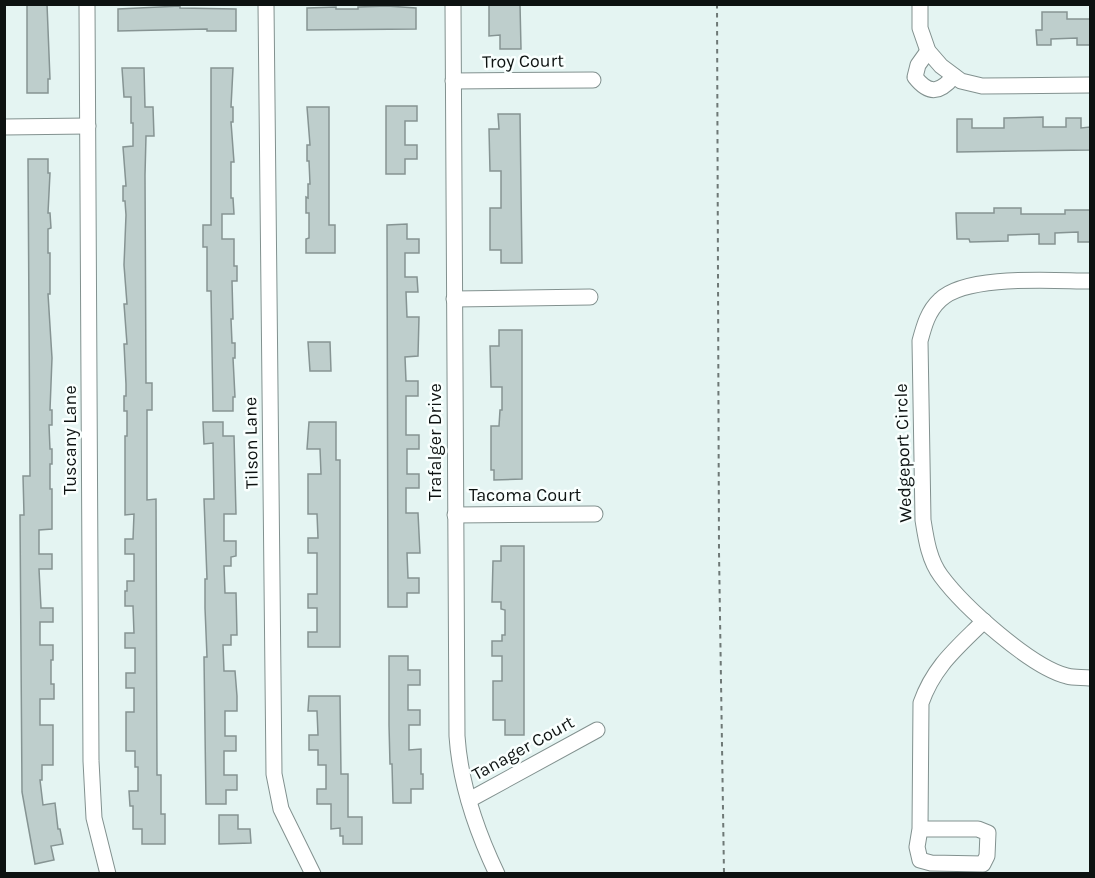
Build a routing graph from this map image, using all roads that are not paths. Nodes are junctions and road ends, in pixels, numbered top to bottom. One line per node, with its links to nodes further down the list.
1 (87, 4): 10 (street, Tuscany Lane)
2 (266, 4): 23 (street, Tilson Lane)
3 (453, 4): 8 (street, Trafalger Drive)
4 (920, 4): 5 (street)
5 (928, 51): 6 (street); 6 (street)
6 (954, 76): 9 (street)
7 (593, 80): 8 (street, Troy Court)
8 (453, 81): 14 (street, Trafalger Drive)
9 (1090, 85)
10 (88, 126): 11 (street); 22 (street, Tuscany Lane)
11 (4, 127)
12 (1090, 281): 17 (street, Wedgeport Circle)
13 (590, 297): 14 (street)
14 (454, 299): 16 (street, Trafalger Drive)
15 (595, 514): 16 (street, Tacoma Court)
16 (455, 515): 20 (street, Trafalger Drive)
17 (984, 621): 18 (street, Wedgeport Circle); 21 (street)
18 (1090, 678)
19 (597, 730): 20 (street, Tanager Court)
20 (469, 800): 24 (street, Trafalger Drive)
21 (920, 829): 21 (street)
22 (108, 873)
23 (313, 873)
24 (497, 873)

